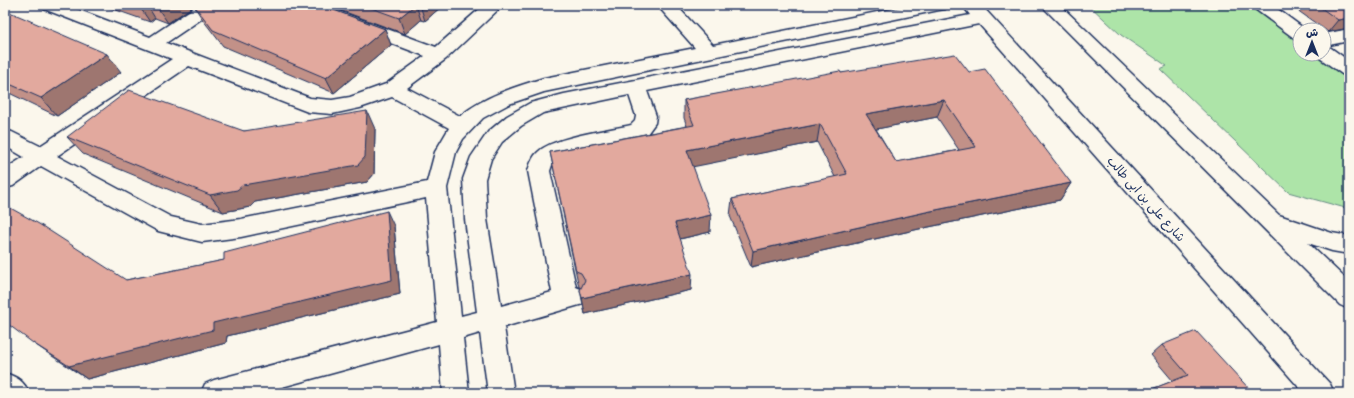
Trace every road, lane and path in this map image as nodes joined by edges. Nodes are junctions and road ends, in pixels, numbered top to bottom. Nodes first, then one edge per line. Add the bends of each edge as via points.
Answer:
1 (50, 5) edge
2 (210, 5) edge
3 (306, 5) edge
4 (494, 5) edge
5 (666, 5) edge
6 (939, 5) edge
7 (1050, 5) edge
8 (1262, 5) edge
9 (976, 11) edge
10 (1292, 28) edge
11 (1349, 34) edge
12 (1332, 38) edge
13 (152, 44) junction
14 (709, 52) junction
15 (439, 54) junction
16 (187, 58) junction
17 (1332, 58) edge
18 (1349, 70) edge
19 (636, 86) junction
20 (393, 90) junction
21 (463, 126) junction
22 (5, 137) edge
23 (40, 156) junction
24 (5, 180) edge
25 (436, 188) junction
26 (1272, 222) junction
27 (1349, 245) edge
28 (1344, 287) edge
29 (490, 319) junction
30 (450, 330) junction
31 (214, 393) edge
32 (456, 393) edge
33 (501, 393) edge
34 (1321, 393) edge

1 - 13 street
2 - 13 street
3 - 15 street
4 - 15 street
5 - 14 street
6 - 14 street
7 - 26 street
8 - 10 street
9 - 19 street
9 - 34 street, شارع على بن ابى طالب
11 - 12 street
13 - 16 street
14 - 21 street via 521,91 480,111
15 - 20 street
16 - 20 street via 308,105 332,107
16 - 23 street
17 - 18 street
19 - 29 street via 537,108 514,121 495,137 481,157 474,179 476,219
19 - 29 street via 646,116 641,128 559,150 547,156 540,164 539,171 570,298
20 - 21 street
21 - 25 street via 449,145 440,166
22 - 23 street
23 - 24 street
23 - 25 street via 166,225 202,233 241,228
25 - 30 street
26 - 27 street
26 - 28 street
29 - 30 street
29 - 33 street
30 - 31 street
30 - 32 street

